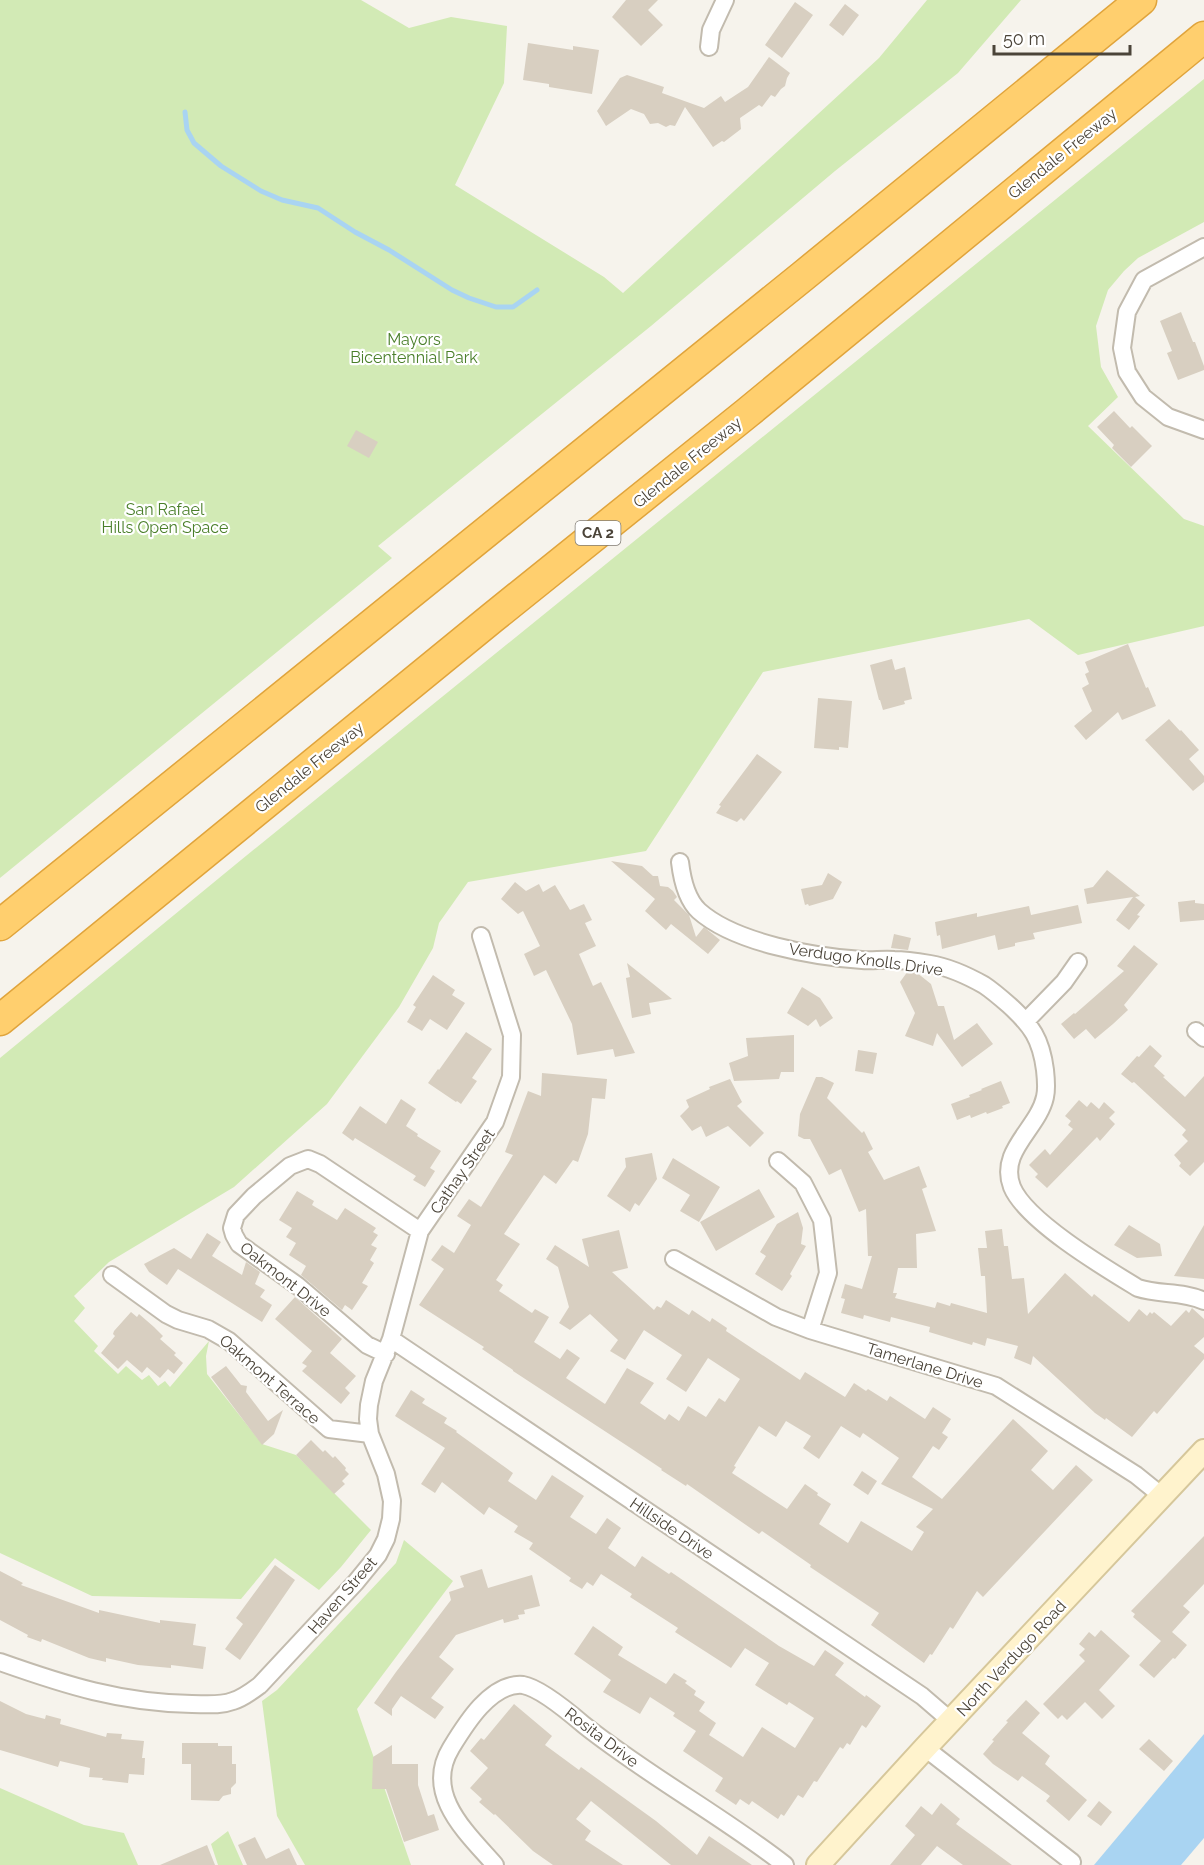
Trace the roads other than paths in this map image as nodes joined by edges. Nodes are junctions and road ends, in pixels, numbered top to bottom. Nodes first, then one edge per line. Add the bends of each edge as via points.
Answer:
1 (725, 0) edge
2 (1141, 0) edge
3 (1199, 41) edge
4 (709, 47) dead end
5 (1204, 247) edge
6 (1204, 430) edge
7 (680, 862) dead end
8 (0, 925) edge
9 (481, 936) dead end
10 (1078, 962) dead end
11 (0, 1020) edge
12 (1026, 1021) junction
13 (778, 1161) dead end
14 (420, 1231) junction
15 (674, 1259) dead end
16 (112, 1275) dead end
17 (1204, 1301) edge
18 (810, 1330) junction
19 (388, 1347) junction
20 (370, 1434) junction
21 (1204, 1451) edge
22 (1162, 1496) junction
23 (0, 1662) edge
24 (951, 1721) junction
25 (925, 1748) junction
26 (1072, 1862) dead end
27 (823, 1863) edge
28 (495, 1865) edge
29 (785, 1865) edge

1 - 4 street via 711,30
2 - 8 highway
3 - 11 highway, Glendale Freeway / CA 2
5 - 6 street via 1144,280 1127,312 1122,348 1127,372 1143,397 1168,417
7 - 12 street, Verdugo Knolls Drive via 683,884 698,910 726,930 819,955 932,964 971,977
9 - 14 street, Cathay Street via 512,1035 511,1077 495,1122
10 - 12 street
12 - 17 street, Verdugo Knolls Drive via 1043,1054 1046,1080 1045,1098 1010,1158 1008,1171 1022,1204 1059,1237 1137,1288
13 - 18 street via 803,1183 822,1221 828,1274
14 - 19 street, Haven Street
14 - 19 street, Oakmont Drive via 308,1159 290,1166 254,1196 236,1215 232,1228 239,1244 298,1286 367,1346
15 - 18 street, Tamerlane Drive via 776,1317
16 - 20 street, Oakmont Terrace via 166,1314 229,1341 329,1429
18 - 22 street, Tamerlane Drive via 996,1386 1136,1475
19 - 20 street, Haven Street via 369,1405
19 - 24 street, Hillside Drive via 922,1696
20 - 23 street, Haven Street via 392,1501 386,1539 356,1582 249,1694 217,1704 172,1704 109,1696
21 - 22 main road, North Verdugo Road
22 - 24 main road, North Verdugo Road
24 - 25 main road, North Verdugo Road
25 - 26 street
25 - 27 main road, North Verdugo Road
28 - 29 street, Rosita Drive via 459,1824 446,1802 442,1774 448,1752 486,1700 503,1689 523,1685 556,1703 630,1760

